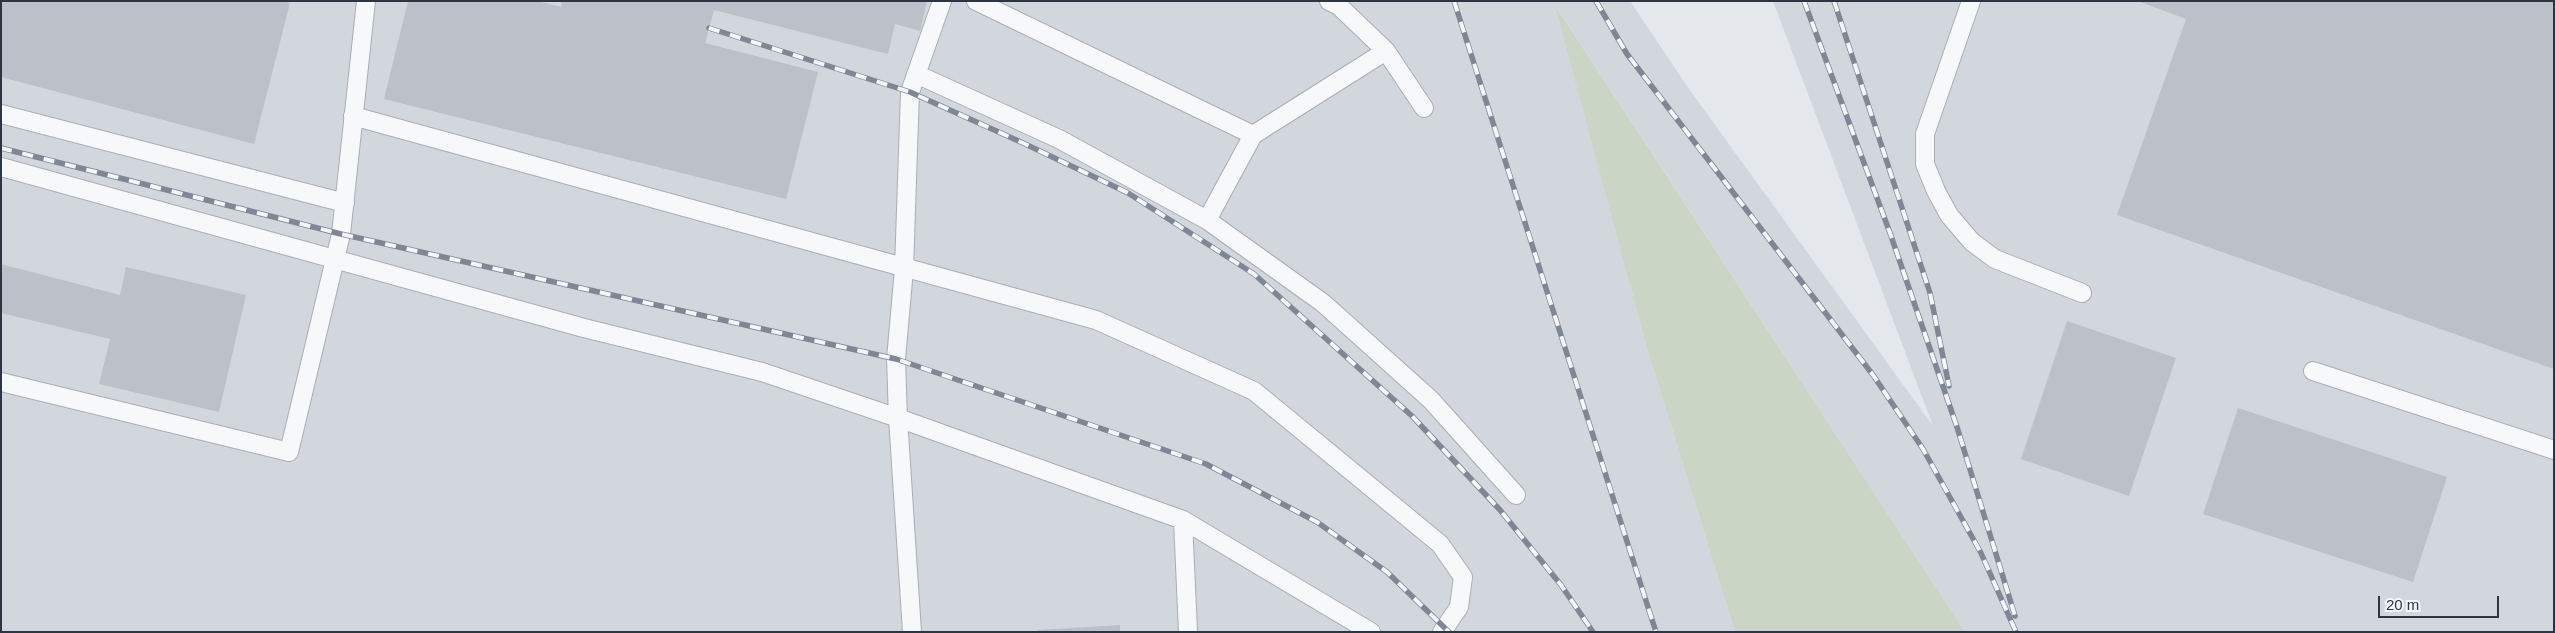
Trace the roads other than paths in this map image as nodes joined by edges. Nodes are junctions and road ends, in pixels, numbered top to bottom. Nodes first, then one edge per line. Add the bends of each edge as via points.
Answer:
1 (366, 1) edge
2 (942, 1) edge
3 (976, 1) edge
4 (1329, 1) edge
5 (1971, 1) edge
6 (1386, 51) junction
7 (916, 74) junction
8 (1424, 108) dead end
9 (1, 114) edge
10 (354, 116) junction
11 (1253, 136) junction
12 (1, 168) edge
13 (345, 203) junction
14 (1208, 220) junction
15 (336, 259) junction
16 (904, 269) junction
17 (2082, 292) dead end
18 (2313, 371) dead end
19 (1, 382) edge
20 (898, 418) junction
21 (2554, 450) edge
22 (1516, 495) dead end
23 (1184, 520) junction
24 (912, 632) edge
25 (1188, 632) edge
26 (1371, 632) edge
27 (1442, 632) edge

1 - 10 lane
2 - 7 lane
3 - 11 lane
4 - 6 lane via 1339,6
5 - 17 lane via 1925,134 1925,164 1949,215 1972,242 1995,259
6 - 8 lane
6 - 11 lane
7 - 14 lane via 1059,139
7 - 16 lane via 910,92
9 - 13 lane
10 - 13 lane
10 - 16 lane
11 - 14 lane
12 - 15 lane
13 - 15 lane
14 - 22 lane via 1331,310 1431,400
15 - 19 lane via 289,452
15 - 20 lane via 584,328 762,372
16 - 20 lane via 896,359
16 - 27 lane via 1096,320 1254,390 1440,544 1463,577 1459,607
18 - 21 lane
20 - 23 lane
20 - 24 lane
23 - 25 lane
23 - 26 lane

